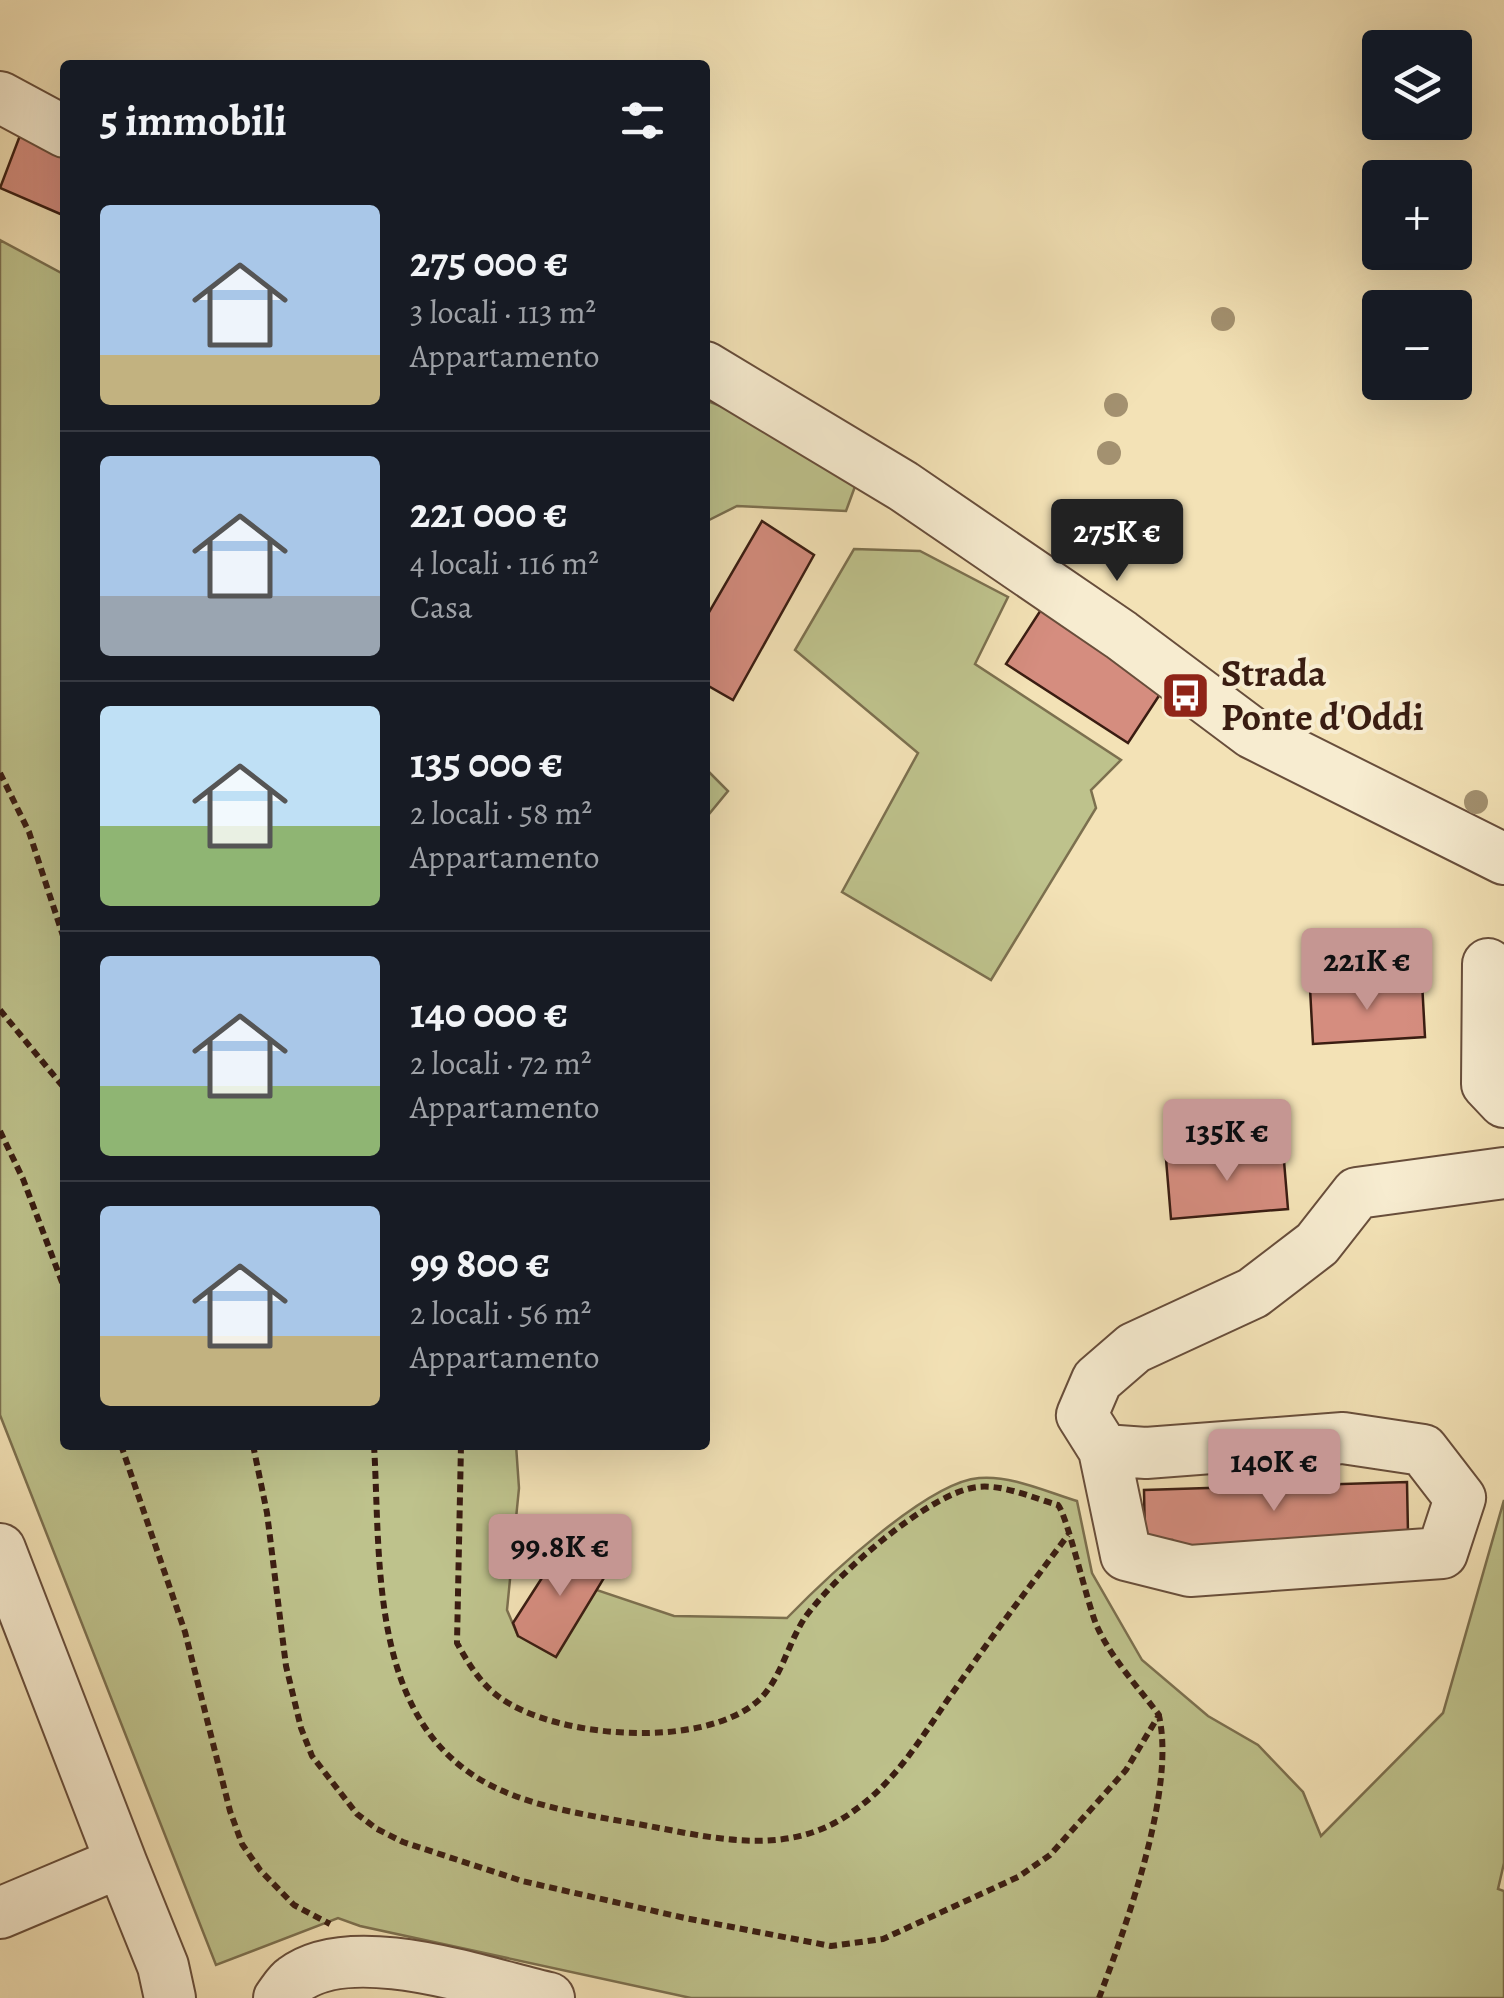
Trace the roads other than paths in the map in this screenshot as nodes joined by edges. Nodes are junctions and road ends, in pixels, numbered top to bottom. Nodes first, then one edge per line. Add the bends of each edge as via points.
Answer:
1 (0, 97) edge
2 (60, 129) edge
3 (710, 369) edge
4 (1504, 859) edge
5 (1488, 964) dead end
6 (1504, 1102) edge
7 (1504, 1173) edge
8 (1104, 1450) junction
9 (0, 1548) edge
10 (121, 1862) junction
11 (0, 1913) edge
12 (486, 1989) edge
13 (170, 1998) edge
14 (279, 1998) edge
15 (549, 1998) edge

1 - 2 street
3 - 4 street via 903,486 1252,733
5 - 6 street via 1487,1084
7 - 8 street via 1356,1193 1317,1244 1253,1293 1134,1348 1097,1380 1082,1415
8 - 8 street via 1146,1453 1343,1438 1423,1450 1460,1498 1442,1553 1190,1570 1126,1554
9 - 10 street
10 - 11 street
10 - 13 street
12 - 14 street via 396,1962 340,1961 294,1980
12 - 15 street

